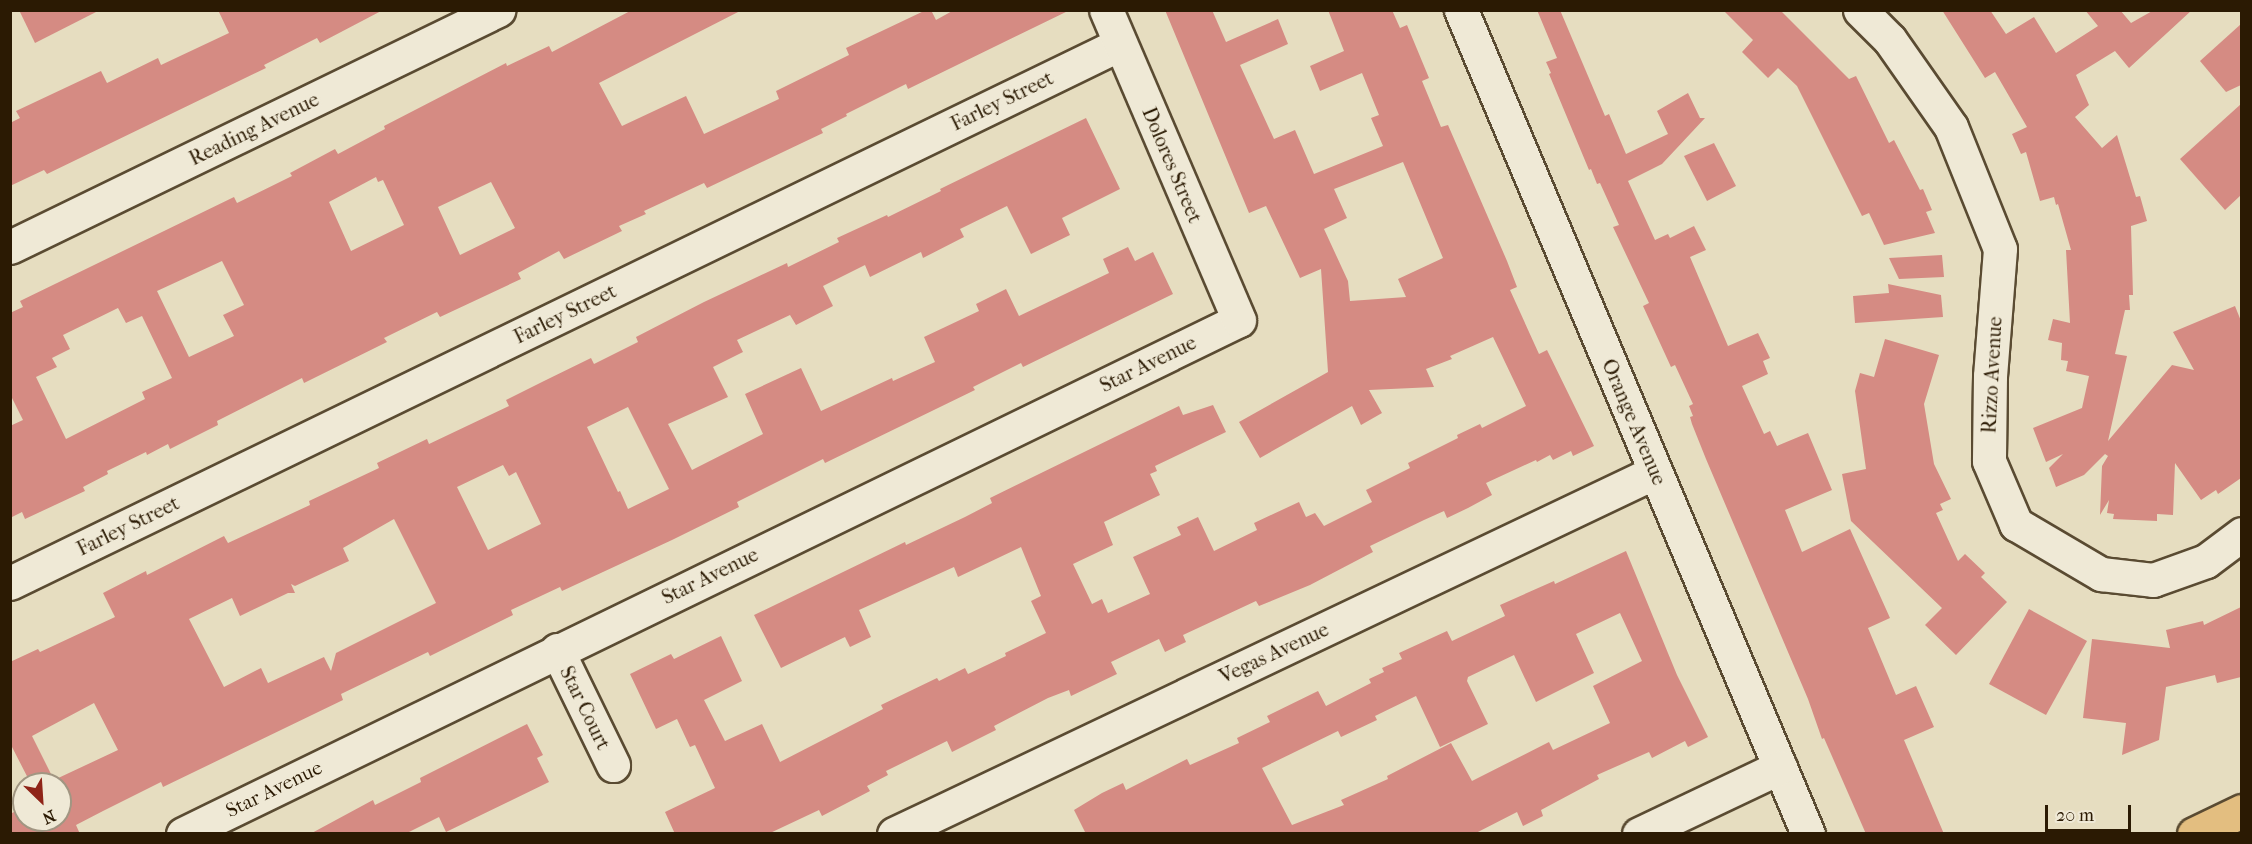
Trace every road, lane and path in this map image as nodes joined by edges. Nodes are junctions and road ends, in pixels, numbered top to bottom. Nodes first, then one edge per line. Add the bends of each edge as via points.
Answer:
1 (498, 10) edge
2 (1106, 10) edge
3 (1461, 10) edge
4 (1860, 10) edge
5 (1120, 44) junction
6 (10, 247) edge
7 (1239, 320) joint
8 (1656, 472) junction
9 (2241, 534) edge
10 (10, 583) edge
11 (557, 650) junction
12 (613, 765) dead end
13 (1780, 767) junction
14 (2241, 811) edge
15 (183, 834) edge
16 (894, 834) edge
17 (1639, 834) edge
18 (1808, 834) edge
19 (2194, 834) edge

1 - 6 street, Reading Avenue
2 - 5 street, Dolores Street
3 - 8 street, Orange Avenue
4 - 9 street, Rizzo Avenue via 1890,40 1951,128 2000,249 1990,376 1989,461 2016,525 2101,574 2153,580 2206,561
5 - 7 street, Dolores Street
5 - 10 street, Farley Street
7 - 11 street, Star Avenue
8 - 13 street, Orange Avenue
8 - 16 street, Vegas Avenue
11 - 12 street, Star Court
11 - 15 street, Star Avenue
13 - 17 street
13 - 18 street, Orange Avenue
14 - 19 highway

